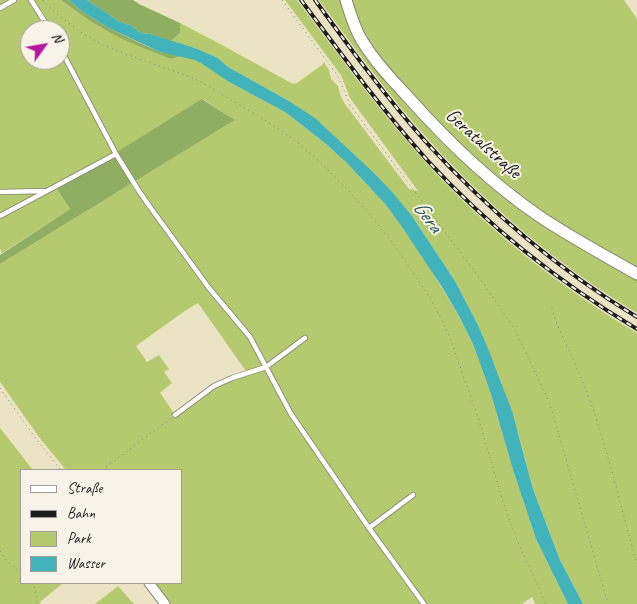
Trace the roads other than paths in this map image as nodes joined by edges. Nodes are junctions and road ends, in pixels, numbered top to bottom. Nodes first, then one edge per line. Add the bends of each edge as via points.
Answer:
1 (14, 0) edge
2 (31, 0) edge
3 (346, 0) edge
4 (0, 8) edge
5 (44, 20) edge
6 (70, 67) edge
7 (116, 154) junction
8 (46, 191) junction
9 (0, 192) edge
10 (0, 216) edge
11 (637, 274) edge
12 (305, 338) dead end
13 (266, 367) junction
14 (175, 415) road end
15 (413, 495) dead end
16 (369, 528) junction
17 (150, 584) edge
18 (165, 604) edge
19 (424, 604) edge

1 - 4 lane
2 - 5 lane
3 - 11 street, Geratalstraße via 361,38 375,58 429,121 462,153 538,215
6 - 7 lane
7 - 8 lane
7 - 13 lane via 150,208 250,337
8 - 9 lane
8 - 10 lane
12 - 13 lane
13 - 14 lane via 214,386
13 - 16 lane via 291,414
15 - 16 lane
16 - 19 lane
17 - 18 street

